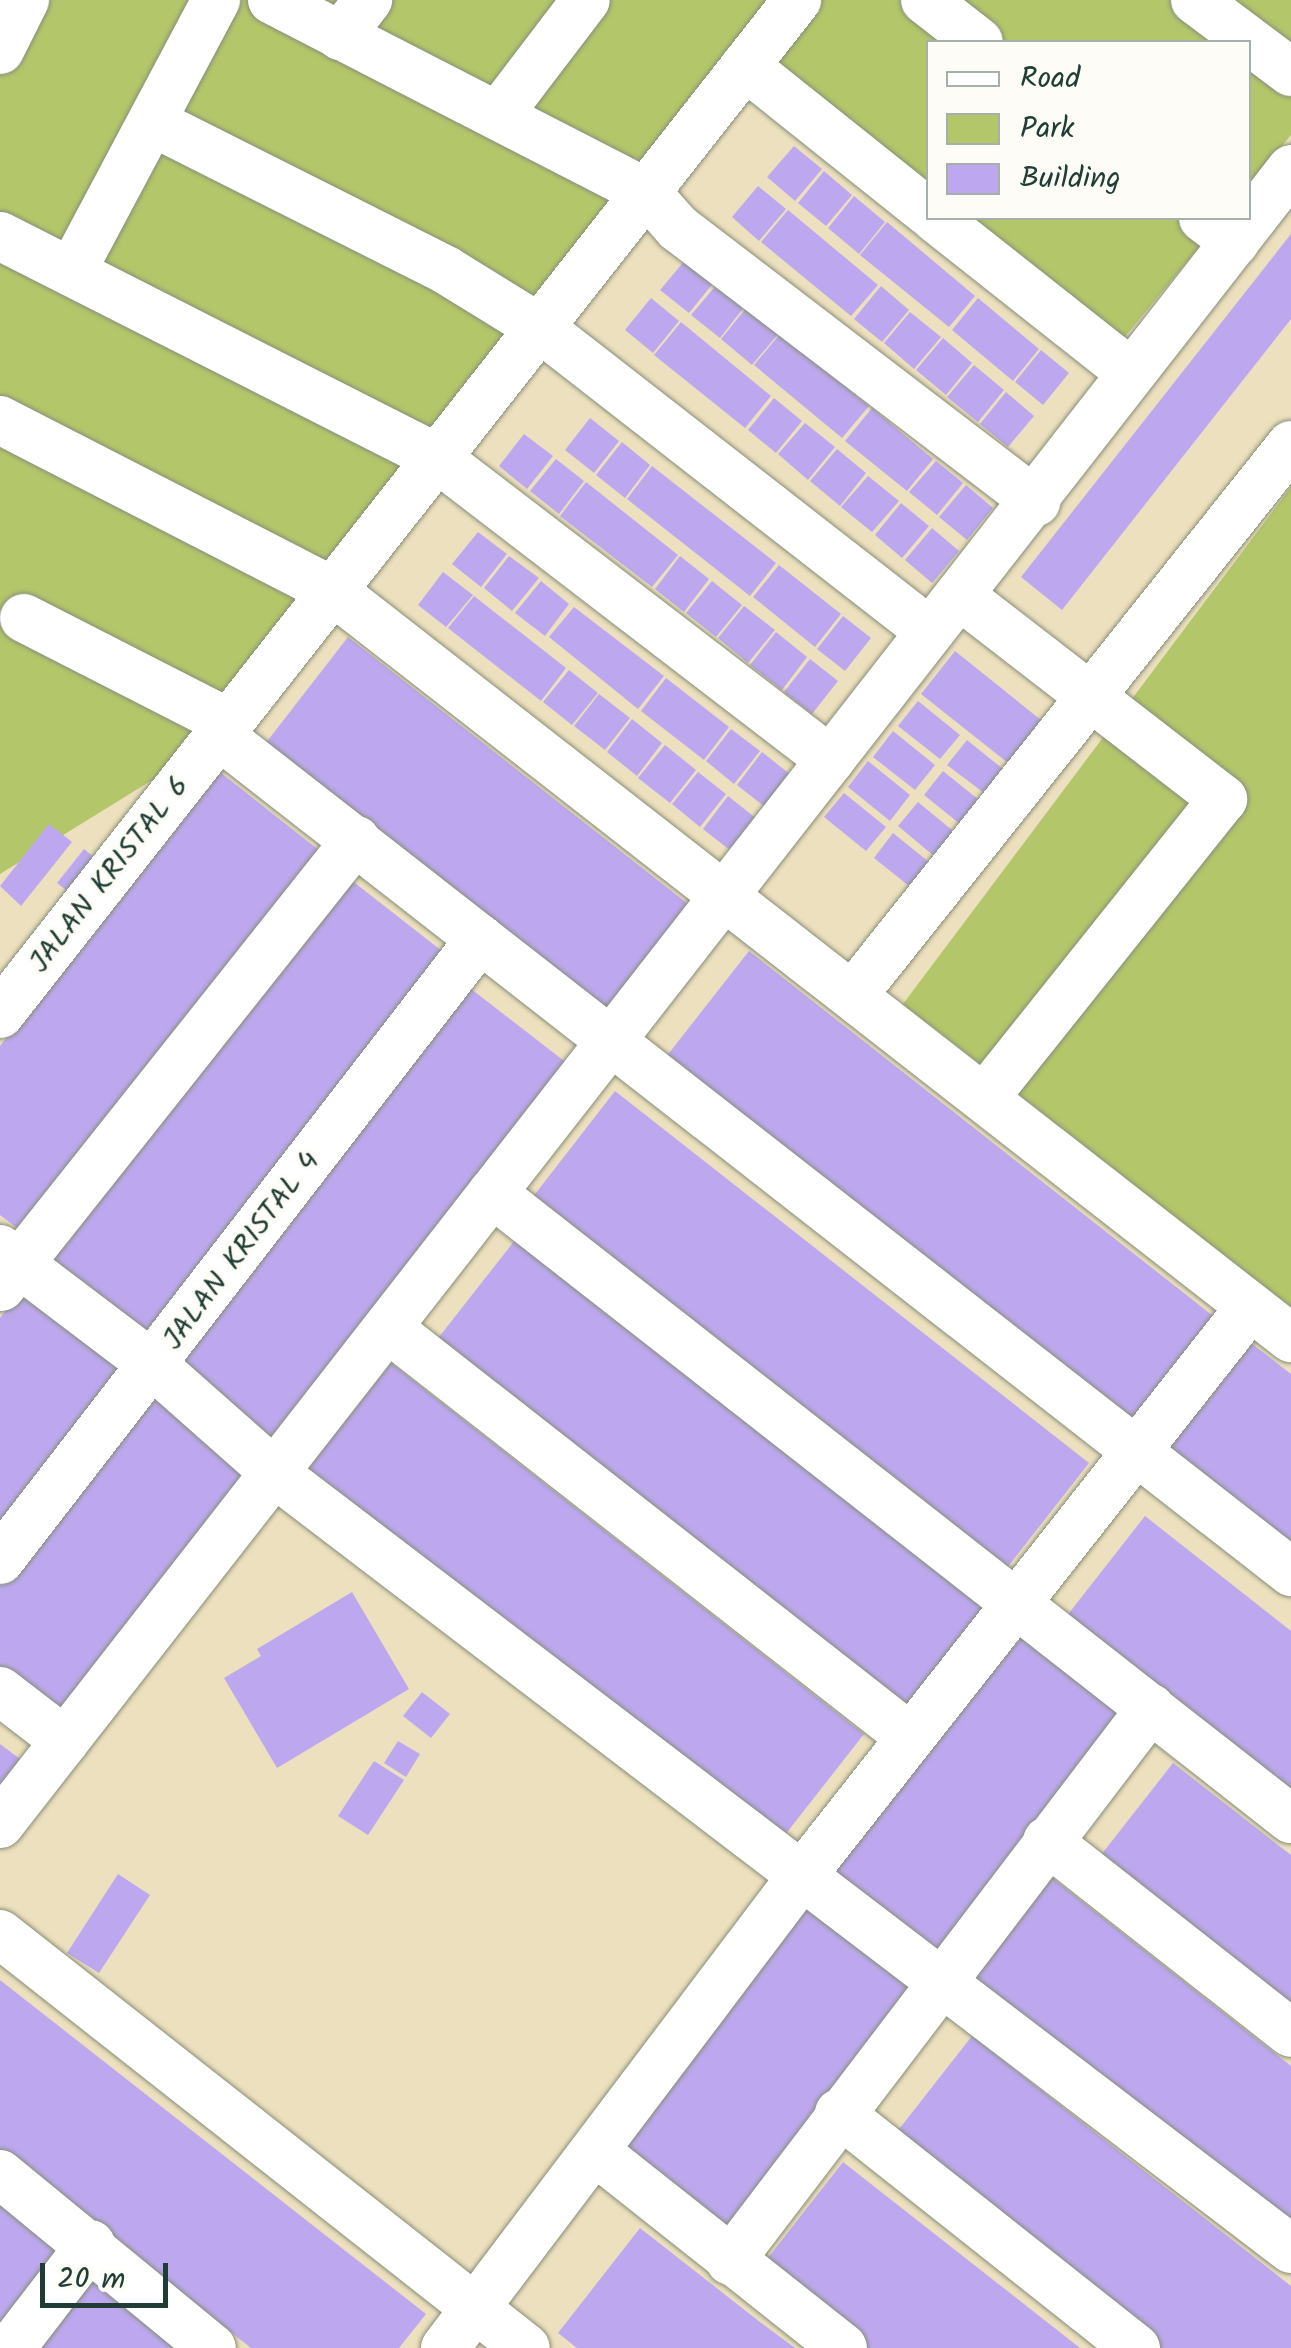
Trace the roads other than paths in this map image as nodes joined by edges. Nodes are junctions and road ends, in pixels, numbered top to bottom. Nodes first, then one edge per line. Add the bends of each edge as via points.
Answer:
1 (26, 0) edge
2 (216, 0) edge
3 (272, 0) edge
4 (586, 0) edge
5 (797, 0) edge
6 (925, 0) edge
7 (1195, 0) edge
8 (354, 18) edge
9 (977, 40) edge
10 (1248, 40) edge
11 (1251, 42) edge
12 (0, 50) edge
13 (745, 66) junction
14 (1291, 72) edge
15 (498, 114) junction
16 (152, 122) junction
17 (1291, 169) edge
18 (646, 192) junction
19 (1251, 203) edge
20 (926, 210) edge
21 (939, 220) edge
22 (1219, 230) edge
23 (0, 234) edge
24 (72, 271) junction
25 (540, 328) junction
26 (1132, 373) junction
27 (0, 420) edge
28 (1291, 445) edge
29 (436, 458) junction
30 (1036, 502) junction
31 (333, 590) junction
32 (959, 595) junction
33 (24, 618) dead end
34 (929, 631) junction
35 (1089, 698) junction
36 (224, 729) junction
37 (830, 760) junction
38 (356, 840) junction
39 (726, 893) junction
40 (480, 939) junction
41 (853, 996) junction
42 (0, 1014) edge
43 (611, 1044) junction
44 (985, 1097) junction
45 (492, 1192) junction
46 (6, 1267) edge
47 (1250, 1306) junction
48 (389, 1328) junction
49 (1291, 1338) edge
50 (154, 1366) junction
51 (1137, 1453) junction
52 (276, 1475) junction
53 (0, 1560) edge
54 (1291, 1572) edge
55 (1016, 1603) junction
56 (0, 1692) edge
57 (1151, 1708) junction
58 (910, 1737) junction
59 (64, 1741) junction
60 (1291, 1819) edge
61 (0, 1824) edge
62 (1047, 1841) junction
63 (804, 1873) junction
64 (0, 1934) edge
65 (941, 1979) junction
66 (1291, 2033) edge
67 (838, 2112) junction
68 (596, 2152) junction
69 (0, 2174) edge
70 (91, 2244) junction
71 (1291, 2249) edge
72 (730, 2261) junction
73 (475, 2310) junction
74 (11, 2348) edge
75 (212, 2348) edge
76 (445, 2348) edge
77 (526, 2348) edge
78 (843, 2348) edge
79 (1136, 2348) edge

1 - 12 street
2 - 16 street
3 - 8 street
4 - 15 street
5 - 13 street, JALAN KRISTAL 6
6 - 9 street
7 - 10 street
8 - 15 street
11 - 14 street
13 - 18 street, JALAN KRISTAL 6
13 - 20 street
15 - 18 street
16 - 24 street
16 - 25 street via 446,270
17 - 19 street
18 - 25 street, JALAN KRISTAL 6
18 - 30 street via 678,228
21 - 26 street
22 - 26 street
23 - 24 street
24 - 29 street
25 - 29 street, JALAN KRISTAL 6
25 - 34 street
26 - 30 street
27 - 31 street
28 - 35 street
29 - 31 street, JALAN KRISTAL 6
29 - 37 street
30 - 32 street
31 - 36 street, JALAN KRISTAL 6
31 - 39 street
32 - 34 street
32 - 35 street
33 - 36 street
34 - 37 street
35 - 41 street
35 - 44 street via 1223,799
36 - 38 street
36 - 42 street, JALAN KRISTAL 6
37 - 39 street
38 - 40 street
38 - 46 street
39 - 41 street
39 - 43 street
40 - 43 street
40 - 50 street, JALAN KRISTAL 4
41 - 44 street
43 - 45 street
43 - 51 street
44 - 47 street
45 - 48 street
45 - 55 street
46 - 50 street
47 - 49 street
47 - 51 street
48 - 52 street
48 - 58 street
50 - 52 street
50 - 53 street, JALAN KRISTAL 4
51 - 54 street
51 - 55 street
52 - 59 street
52 - 63 street
55 - 57 street
55 - 58 street
56 - 59 street
57 - 60 street
57 - 62 street
58 - 63 street
59 - 61 street
62 - 65 street
62 - 66 street
63 - 65 street
63 - 68 street
64 - 73 street
65 - 67 street
65 - 71 street
67 - 72 street
67 - 79 street
68 - 72 street
68 - 73 street
69 - 70 street
70 - 74 street
70 - 75 street
72 - 78 street
73 - 76 street
73 - 77 street

